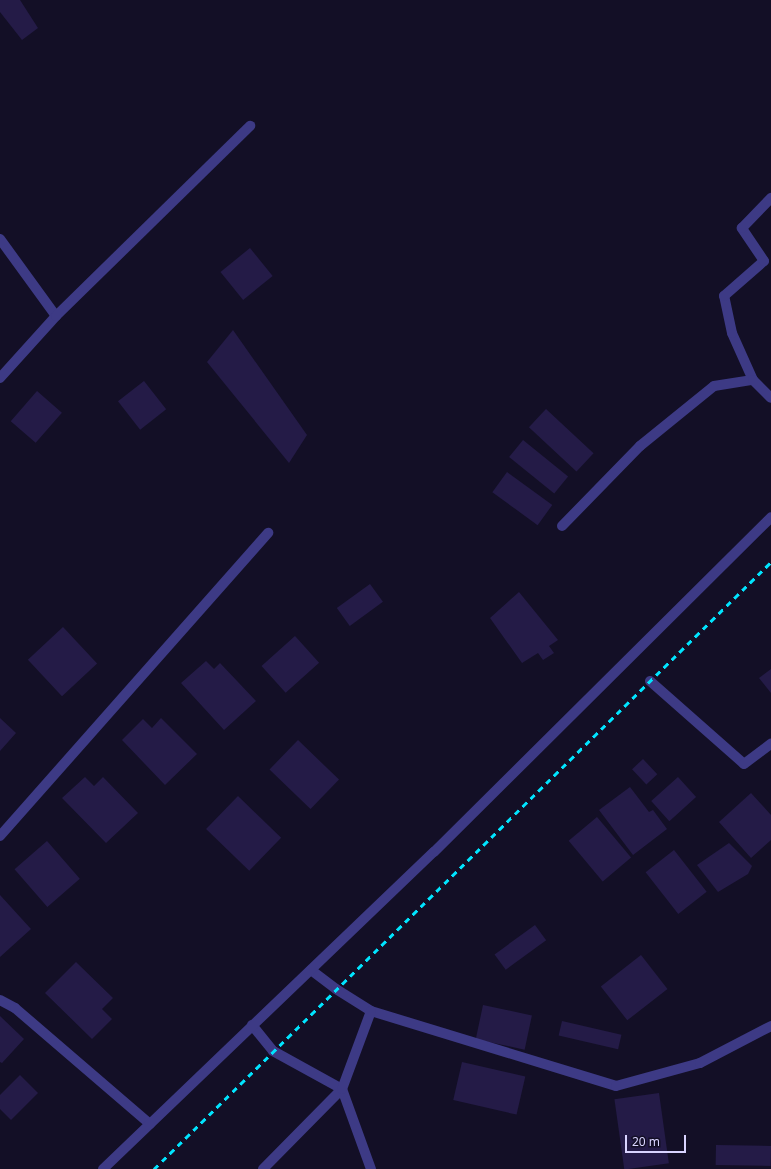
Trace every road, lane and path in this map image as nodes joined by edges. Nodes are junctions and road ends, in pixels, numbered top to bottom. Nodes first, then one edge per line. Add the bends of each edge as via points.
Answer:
1 (250, 126) dead end
2 (771, 198) edge
3 (0, 239) edge
4 (56, 316) junction
5 (0, 378) edge
6 (753, 380) junction
7 (771, 398) edge
8 (771, 517) edge
9 (562, 526) dead end
10 (268, 533) dead end
11 (650, 681) dead end
12 (771, 744) edge
13 (0, 836) edge
14 (311, 970) junction
15 (0, 1000) edge
16 (371, 1011) junction
17 (252, 1025) junction
18 (771, 1026) edge
19 (342, 1089) junction
20 (150, 1124) junction
21 (103, 1169) edge
22 (263, 1169) edge
23 (371, 1169) edge

1 - 4 street
2 - 6 street via 742,228 764,261 724,296 732,333
3 - 4 street
4 - 5 street
6 - 7 street
6 - 9 street via 714,386 640,446
8 - 14 street
10 - 13 street
11 - 12 street via 744,764
14 - 16 street
14 - 17 street
15 - 20 street via 15,1008
16 - 18 street via 616,1086 700,1063
16 - 19 street
17 - 19 street via 273,1051
17 - 20 street
19 - 22 street
19 - 23 street
20 - 21 street

